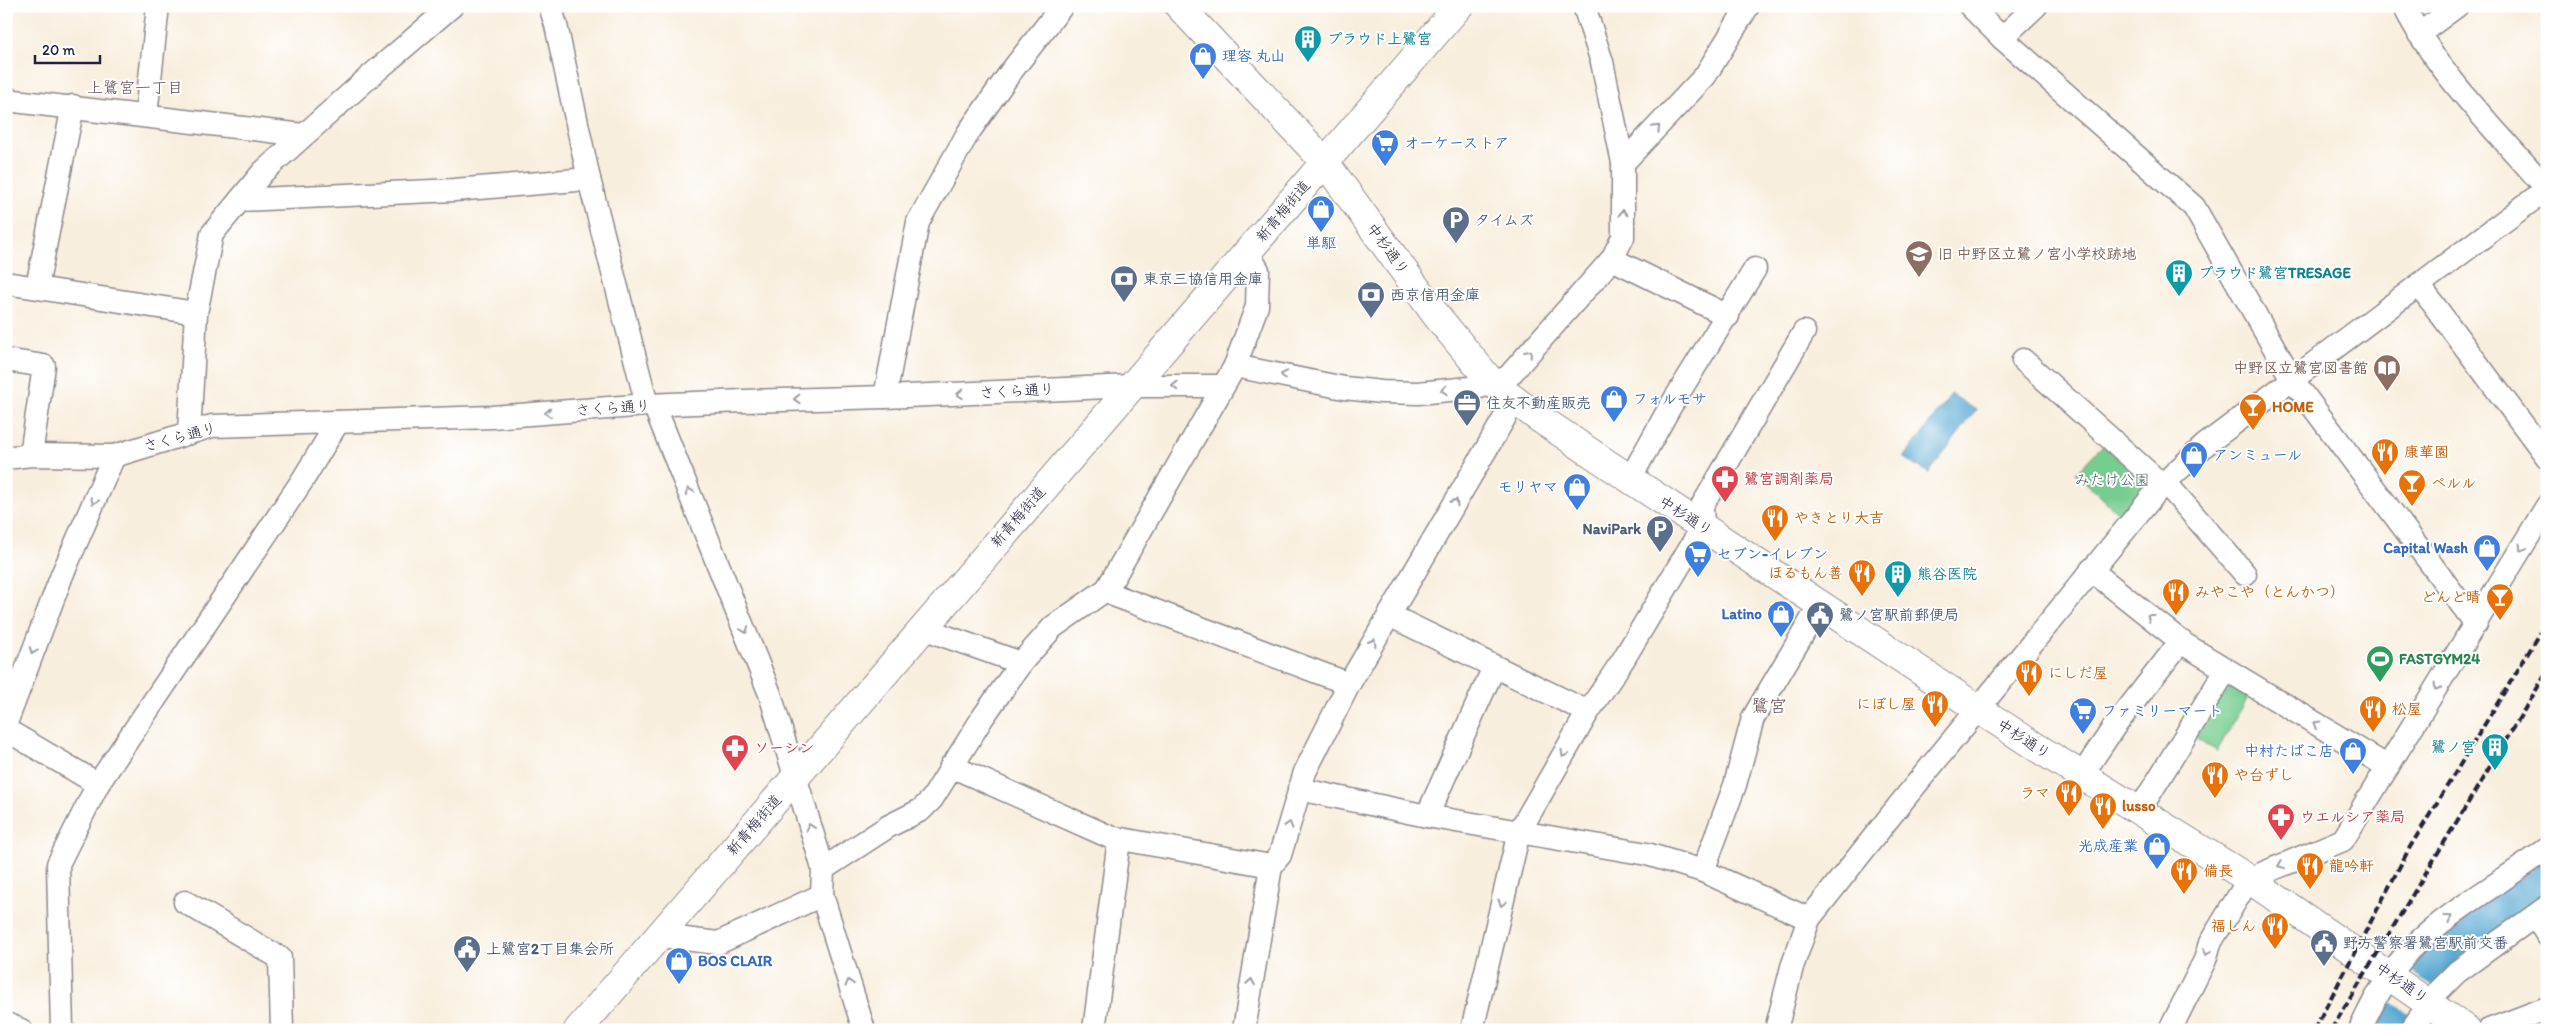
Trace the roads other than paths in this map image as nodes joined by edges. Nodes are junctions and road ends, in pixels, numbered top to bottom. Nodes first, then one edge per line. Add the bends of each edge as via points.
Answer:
1 (158, 6) edge
2 (452, 6) edge
3 (550, 6) edge
4 (1062, 6) edge
5 (1180, 6) edge
6 (1459, 6) edge
7 (1584, 6) edge
8 (1748, 6) edge
9 (1970, 6) edge
10 (2036, 6) edge
11 (2404, 6) edge
12 (2457, 6) edge
13 (2420, 34) junction
14 (2002, 38) junction
15 (6, 100) edge
16 (73, 106) junction
17 (146, 115) junction
18 (303, 134) junction
19 (1324, 161) junction
20 (1622, 163) junction
21 (589, 179) junction
22 (2547, 189) edge
23 (240, 200) junction
24 (1248, 253) junction
25 (1612, 259) junction
26 (1755, 269) dead end
27 (6, 283) edge
28 (2419, 285) junction
29 (37, 287) junction
30 (196, 314) junction
31 (1728, 316) junction
32 (1804, 332) dead end
33 (6, 360) edge
34 (2023, 360) dead end
35 (1235, 366) junction
36 (2292, 379) junction
37 (1492, 383) junction
38 (1130, 386) junction
39 (1223, 386) junction
40 (885, 397) junction
41 (1515, 400) junction
42 (651, 405) junction
43 (338, 422) junction
44 (189, 433) junction
45 (31, 455) junction
46 (114, 456) junction
47 (2547, 457) edge
48 (6, 458) edge
49 (1630, 479) junction
50 (2162, 485) junction
51 (2547, 506) edge
52 (1703, 526) junction
53 (2091, 570) junction
54 (2245, 574) dead end
55 (1107, 589) junction
56 (1820, 605) junction
57 (1389, 615) junction
58 (2476, 624) junction
59 (922, 628) junction
60 (2181, 641) junction
61 (1021, 663) junction
62 (1494, 667) junction
63 (2226, 670) junction
64 (1349, 684) junction
65 (1978, 709) junction
66 (1588, 712) junction
67 (6, 723) edge
68 (6, 732) edge
69 (951, 766) junction
70 (2388, 767) junction
71 (2082, 775) junction
72 (794, 778) junction
73 (98, 784) junction
74 (1299, 789) junction
75 (2140, 811) junction
76 (1427, 816) junction
77 (1519, 832) junction
78 (1120, 840) junction
79 (2542, 853) edge
80 (1271, 866) junction
81 (823, 869) junction
82 (1703, 871) junction
83 (2249, 879) junction
84 (822, 894) junction
85 (185, 902) dead end
86 (2541, 911) edge
87 (1809, 919) junction
88 (2547, 935) edge
89 (660, 936) junction
90 (2396, 972) junction
91 (2431, 998) junction
92 (2547, 1008) edge
93 (6, 1024) edge
94 (21, 1030) edge
95 (62, 1030) edge
96 (282, 1030) edge
97 (578, 1030) edge
98 (864, 1030) edge
99 (1094, 1030) edge
100 (1244, 1030) edge
101 (1472, 1030) edge
102 (1776, 1030) edge
103 (2170, 1030) edge
104 (2360, 1030) edge
105 (2411, 1030) edge
106 (2467, 1030) edge
107 (2489, 1030) edge

1 - 17 street
2 - 18 street
3 - 21 street
4 - 40 street via 968,133 918,222
5 - 19 main road, 中杉通り
6 - 19 main road, 新青梅街道
7 - 20 street via 1602,62
20 -> 8 street via 1705,76
9 - 14 street
10 - 14 street
11 - 13 street
12 - 13 street
13 - 22 street via 2457,87
14 - 36 street via 2194,207
15 - 16 street
16 - 17 street
16 - 29 street
17 - 18 street
18 - 23 street via 263,172
19 - 24 main road, 新青梅街道
19 - 37 main road, 中杉通り via 1436,315
25 -> 20 street via 1624,237
21 - 23 street via 454,190
21 - 42 street
22 - 28 street
23 - 30 street via 212,234
24 - 35 street via 1258,270 1257,306
24 - 38 main road, 新青梅街道
25 - 31 street
37 -> 25 street via 1508,377
26 - 31 street
27 - 29 street
28 - 36 street
28 - 47 street
29 - 30 street
30 - 44 street
31 - 49 street via 1670,407
32 - 52 street via 1702,506
33 - 45 street via 44,366
34 - 50 street
37 -> 35 street via 1418,393 1382,392 1344,388
35 - 39 street
36 - 50 street via 2205,445
36 - 58 street
37 - 41 main road, 中杉通り
39 -> 38 street, さくら通り
38 -> 40 street, さくら通り
38 - 59 main road, 新青梅街道
39 - 55 street
40 -> 42 street, さくら通り
41 - 49 main road, 中杉通り
57 -> 41 street
42 -> 43 street, さくら通り via 492,417
42 - 72 street via 770,694
43 - 44 street, さくら通り via 212,426
43 - 73 street via 302,482
44 - 46 street, さくら通り
45 - 46 street, さくら通り
45 - 48 street, さくら通り
46 -> 67 street via 62,575
49 - 52 main road, 中杉通り
50 - 53 street
50 - 54 street via 2171,489
51 -> 58 street
52 - 56 main road, 中杉通り
52 - 66 street
60 -> 53 street
53 - 65 street
55 - 61 street via 1053,627
55 - 64 street via 1116,596
56 - 65 main road, 中杉通り
56 - 82 street via 1753,718 1735,785
57 - 62 street
64 -> 57 street
58 -> 70 street
59 - 61 street
59 - 72 main road, 新青梅街道
60 - 63 street
60 - 71 street via 2114,727
61 - 69 street
62 - 66 street
62 - 76 street
70 -> 63 street
63 - 75 street
64 - 74 street
65 - 71 main road, 中杉通り
65 - 87 street
66 -> 77 street
68 - 73 street
69 - 78 street
69 - 81 street via 932,799 921,810 889,826
70 -> 83 street via 2342,840
71 - 75 main road, 中杉通り
81 -> 72 street
72 - 89 main road, 新青梅街道
73 - 95 street via 58,864
74 - 76 street
80 -> 74 street via 1280,855
75 - 83 main road, 中杉通り
76 - 77 street
77 - 82 street via 1647,854
77 -> 101 street
78 - 80 street
78 - 99 street
90 -> 79 street via 2410,950 2436,928
100 -> 80 street
81 - 84 street
82 - 87 street
83 - 90 main road, 中杉通り
83 -> 103 street via 2210,943 2205,960
84 - 89 street via 718,942
98 -> 84 street
85 - 96 street via 280,958
86 - 88 street
86 - 91 street via 2457,972
87 - 102 street via 1792,967
89 - 97 main road, 新青梅街道
90 - 91 main road, 中杉通り
90 - 104 street via 2372,1004
91 - 105 street
91 - 106 main road, 中杉通り
92 - 107 street
93 - 94 street

